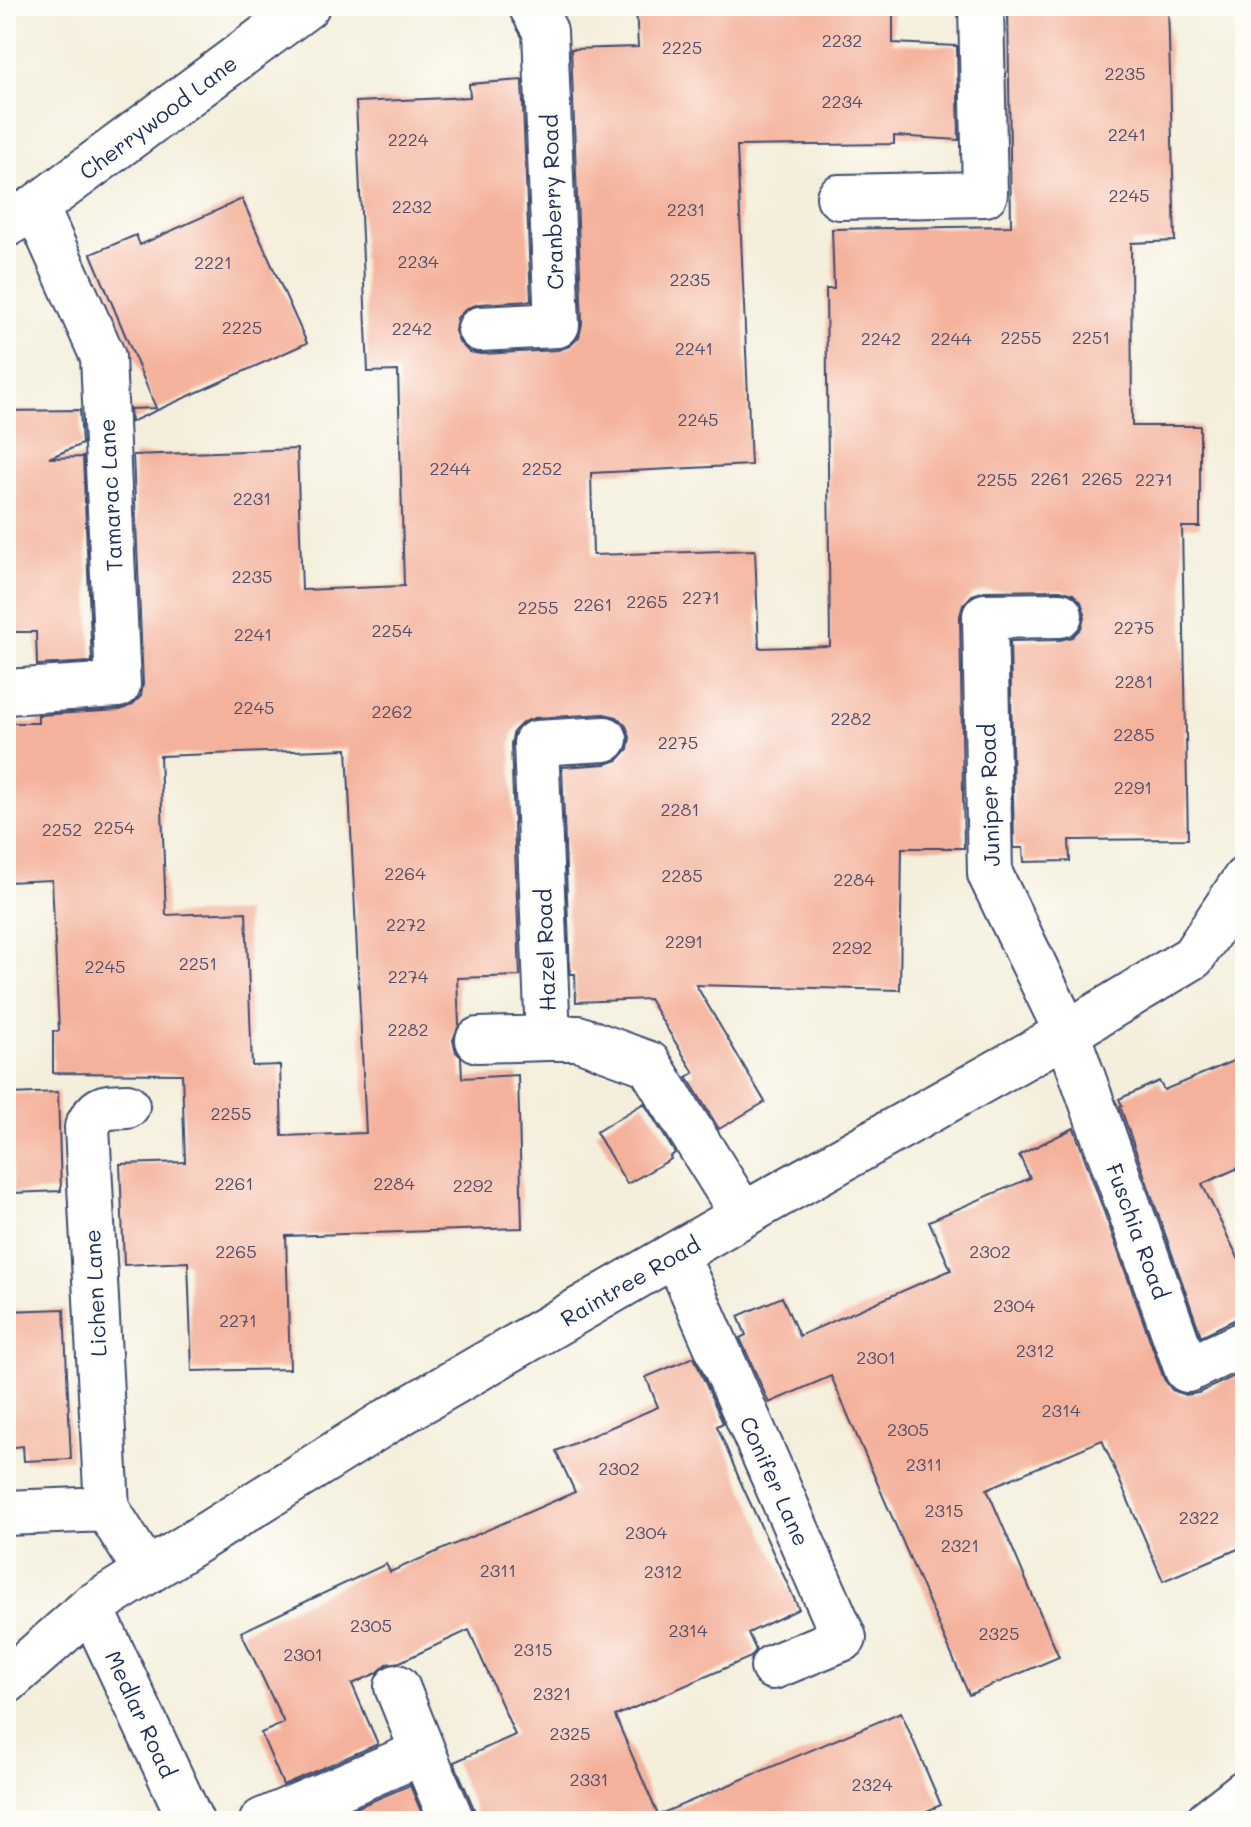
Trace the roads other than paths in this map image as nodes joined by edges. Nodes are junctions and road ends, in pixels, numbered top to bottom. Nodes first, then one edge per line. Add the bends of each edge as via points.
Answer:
1 (307, 6) edge
2 (531, 6) edge
3 (981, 6) edge
4 (839, 197) dead end
5 (21, 216) edge
6 (480, 329) dead end
7 (1060, 615) dead end
8 (6, 692) edge
9 (605, 739) dead end
10 (1245, 879) edge
11 (1067, 1033) junction
12 (548, 1038) junction
13 (478, 1040) dead end
14 (127, 1106) dead end
15 (743, 1215) junction
16 (676, 1254) junction
17 (1245, 1343) edge
18 (107, 1509) junction
19 (6, 1513) edge
20 (146, 1571) junction
21 (91, 1607) junction
22 (773, 1667) dead end
23 (6, 1682) edge
24 (397, 1687) dead end
25 (423, 1752) junction
26 (1245, 1792) edge
27 (191, 1821) edge
28 (262, 1821) edge
29 (452, 1821) edge
30 (1208, 1821) edge

1 - 5 street, Cherrywood Lane
2 - 6 street, Cranberry Road via 545,31 557,325
3 - 4 street via 985,194
5 - 8 street, Tamarac Lane via 103,357 118,685
7 - 11 street, Juniper Road via 985,616 990,874
9 - 12 street, Hazel Road via 536,743
10 - 11 street, Raintree Road via 1193,957
11 - 15 street, Raintree Road
11 - 17 street, Fuschia Road via 1187,1370
12 - 13 street
12 - 15 street, Hazel Road via 578,1038 649,1064
14 - 18 street, Lichen Lane via 103,1107 87,1127
15 - 16 street, Raintree Road
16 - 20 street, Raintree Road via 389,1420
16 - 22 street, Conifer Lane via 844,1638
18 - 19 street
18 - 20 street
20 - 21 street, Raintree Road
21 - 23 street, Raintree Road
21 - 27 street, Medlar Road
24 - 25 street
25 - 28 street
25 - 29 street
26 - 30 street

